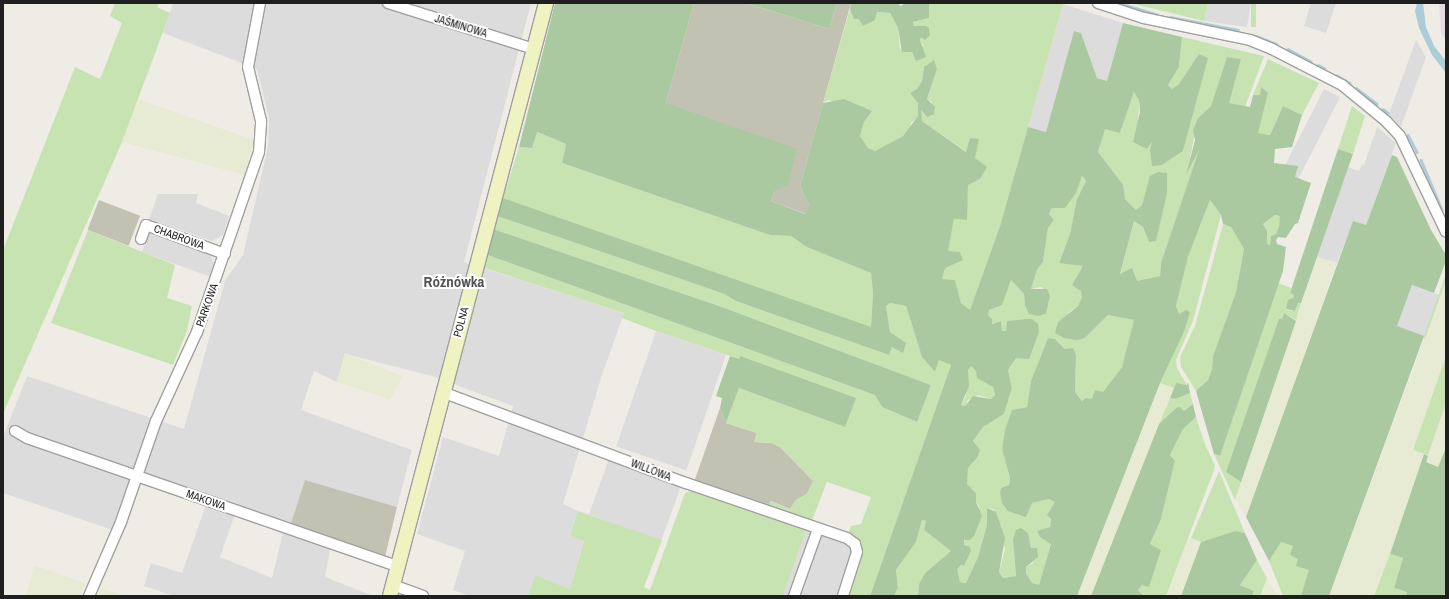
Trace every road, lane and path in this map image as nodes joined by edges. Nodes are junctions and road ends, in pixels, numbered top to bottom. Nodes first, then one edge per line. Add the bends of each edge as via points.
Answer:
1 (260, 3) edge
2 (388, 3) edge
3 (546, 3) edge
4 (1098, 3) edge
5 (534, 48) junction
6 (1446, 232) edge
7 (141, 239) dead end
8 (226, 254) junction
9 (442, 392) junction
10 (15, 431) dead end
11 (137, 476) junction
12 (818, 529) junction
13 (398, 566) junction
14 (391, 591) edge
15 (89, 596) edge
16 (423, 596) edge
17 (794, 596) edge
18 (843, 596) edge

1 - 8 street, PARKOWA via 248,67 261,121 260,145
2 - 5 street, JAŚMINOWA
3 - 5 street, POLNA
4 - 6 street via 1144,18 1250,40 1272,48 1342,85 1386,121 1400,136
5 - 9 street, POLNA
7 - 8 street, CHABROWA via 146,225
8 - 11 street, PARKOWA via 197,332 156,421
9 - 12 street, WILLOWA
9 - 13 street, POLNA
10 - 11 street, MAKOWA via 27,438
11 - 13 street, MAKOWA
11 - 15 street, PARKOWA via 114,539
12 - 17 street
12 - 18 street, WILLOWA via 847,538 857,548
13 - 14 street, POLNA
14 - 16 street

